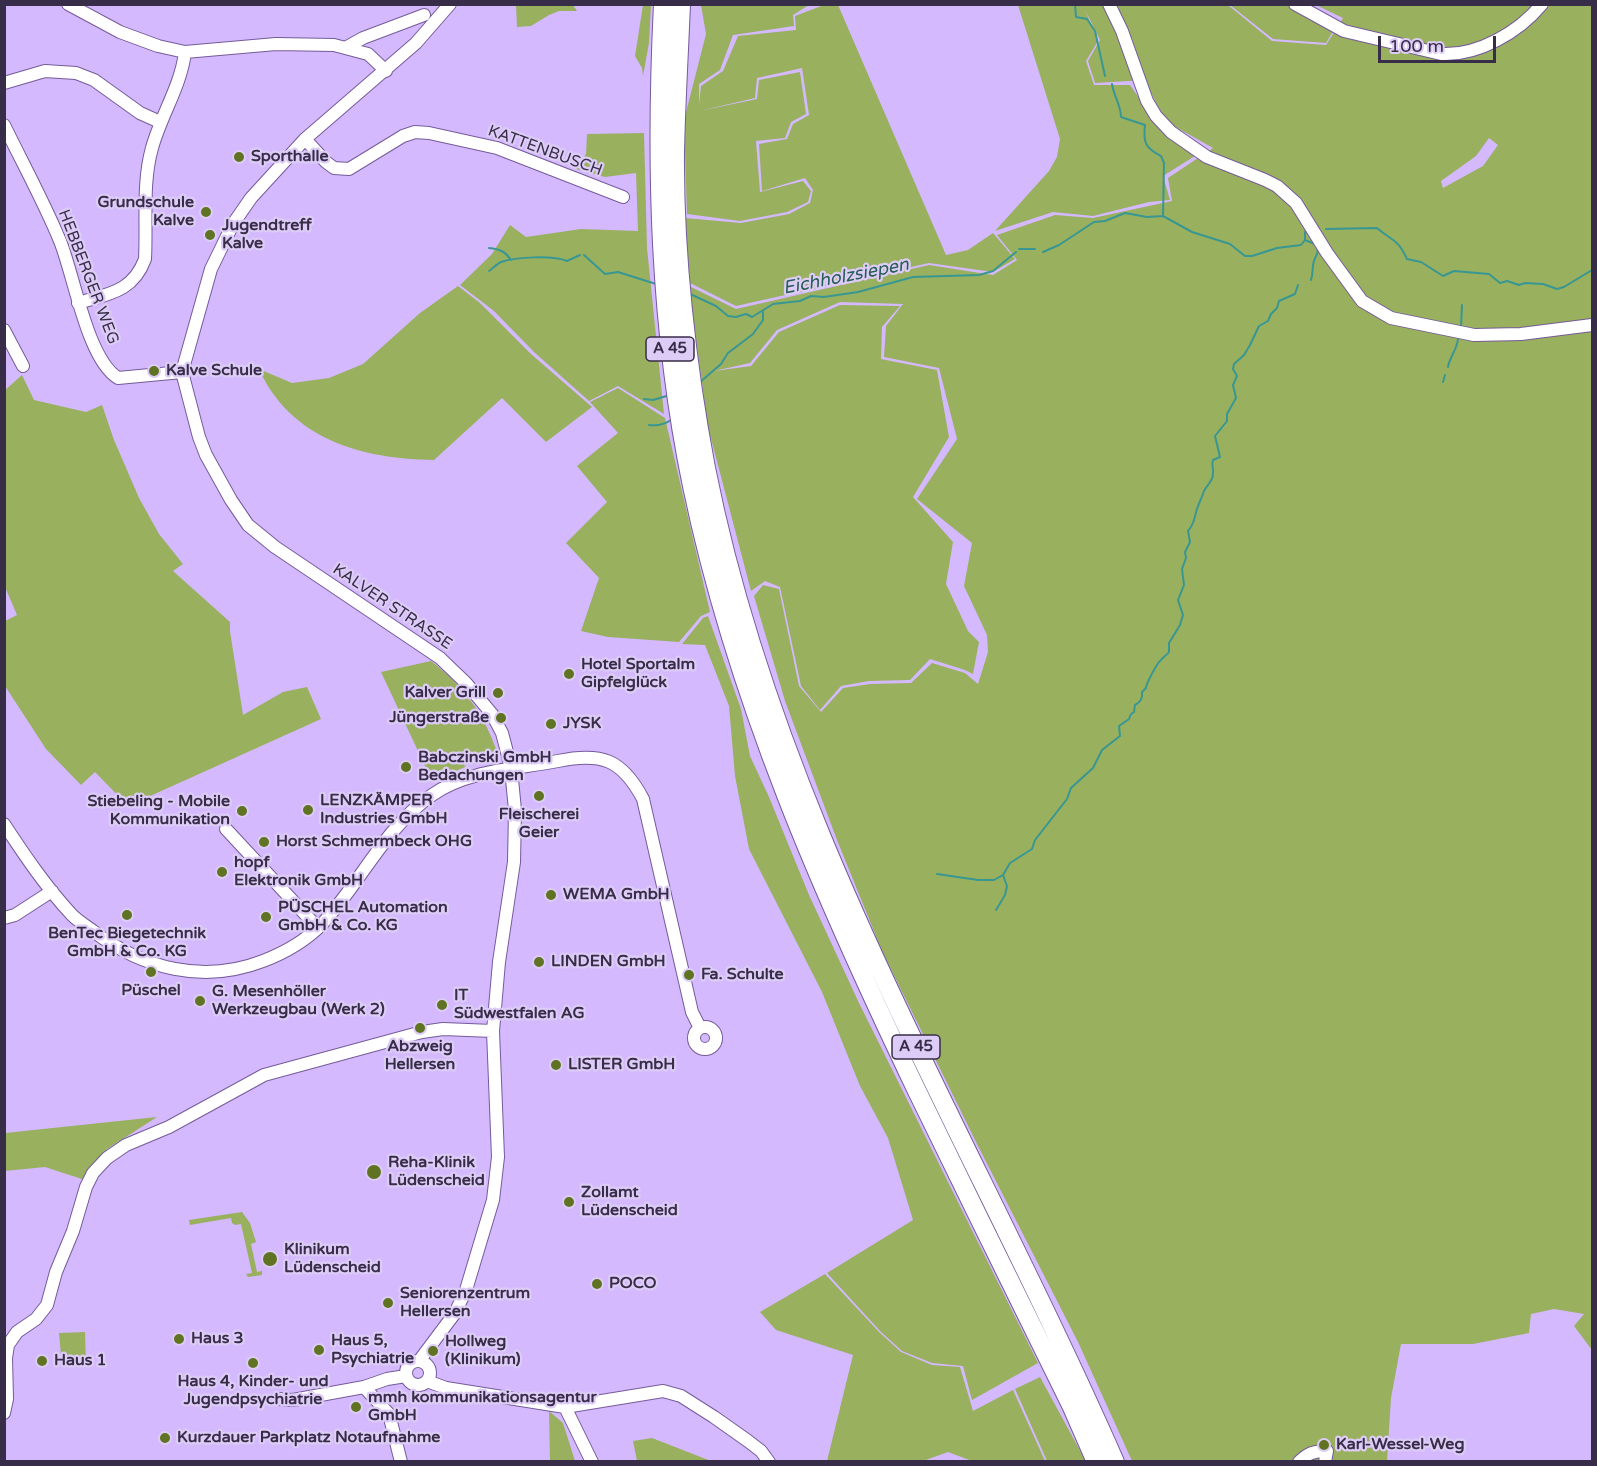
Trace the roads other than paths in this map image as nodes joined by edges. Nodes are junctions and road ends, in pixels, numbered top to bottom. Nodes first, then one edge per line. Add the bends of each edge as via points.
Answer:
1 (68, 4) edge
2 (450, 4) edge
3 (663, 4) edge
4 (681, 4) edge
5 (1109, 4) edge
6 (1295, 4) edge
7 (1542, 4) edge
8 (423, 15) dead end
9 (347, 47) junction
10 (185, 52) junction
11 (669, 65) junction
12 (386, 71) junction
13 (4, 83) edge
14 (160, 122) junction
15 (4, 125) edge
16 (305, 139) junction
17 (623, 196) dead end
18 (78, 303) junction
19 (1593, 325) edge
20 (4, 330) edge
21 (23, 366) dead end
22 (182, 372) junction
23 (736, 624) junction
24 (511, 769) junction
25 (4, 824) edge
26 (226, 829) dead end
27 (52, 891) junction
28 (4, 918) edge
29 (318, 928) junction
30 (700, 1028) dead end
31 (494, 1030) junction
32 (419, 1361) junction
33 (406, 1376) junction
34 (427, 1381) junction
35 (364, 1387) junction
36 (278, 1399) dead end
37 (565, 1407) junction
38 (4, 1413) edge
39 (401, 1461) edge
40 (592, 1461) edge
41 (769, 1461) edge
42 (1096, 1461) edge
43 (1115, 1461) edge
44 (1299, 1461) edge
45 (1325, 1461) edge

1 - 10 street via 120,32
2 - 12 street
3 - 11 highway, A 45
4 - 11 highway, A 45
5 - 19 street via 1156,116 1171,132 1207,157 1277,186 1296,202 1327,254 1362,301 1391,318 1474,335
6 - 7 street via 1344,32 1452,55 1476,49 1509,33
8 - 9 street
9 - 10 street via 276,44
9 - 12 street via 368,54
10 - 14 street via 181,75
11 - 23 highway, A 45 via 658,157 670,354 691,483 713,575
12 - 16 street
13 - 14 street via 45,70 76,73 94,80 140,113
14 - 18 street via 147,172 142,269 119,290
15 - 18 street, HEBBERGER WEG via 60,241
16 - 17 street, KATTENBUSCH via 334,168 349,169 416,132 497,148
16 - 22 street via 251,198 219,250
18 - 22 street, HEBBERGER WEG via 87,329 118,378
20 - 21 street
22 - 24 street, KALVER STRASSE via 199,437 231,501 248,525 452,669 496,721
23 - 42 highway, A 45 via 749,696 832,908
23 - 43 highway, A 45 via 842,886
24 - 29 street via 471,777 423,801 394,829
24 - 30 street via 598,757 617,765 634,782 643,799 692,1012
24 - 31 street, KALVER STRASSE via 514,870 499,962
25 - 27 street
26 - 29 street
27 - 28 street
27 - 29 street via 73,916 106,941 137,958 175,970 217,973 241,969 284,952
31 - 32 street, KALVER STRASSE via 498,1157 493,1200 466,1290
31 - 38 street via 422,1032 264,1075 107,1158 86,1187 47,1305 8,1345
32 - 33 street via 409,1365
32 - 34 street via 429,1368
33 - 34 street via 416,1385
33 - 35 street
34 - 37 street via 446,1388
35 - 36 street via 293,1400
35 - 39 street via 389,1414
37 - 40 street
37 - 41 street via 663,1391 681,1396 740,1435
44 - 45 street via 1307,1454 1327,1451

